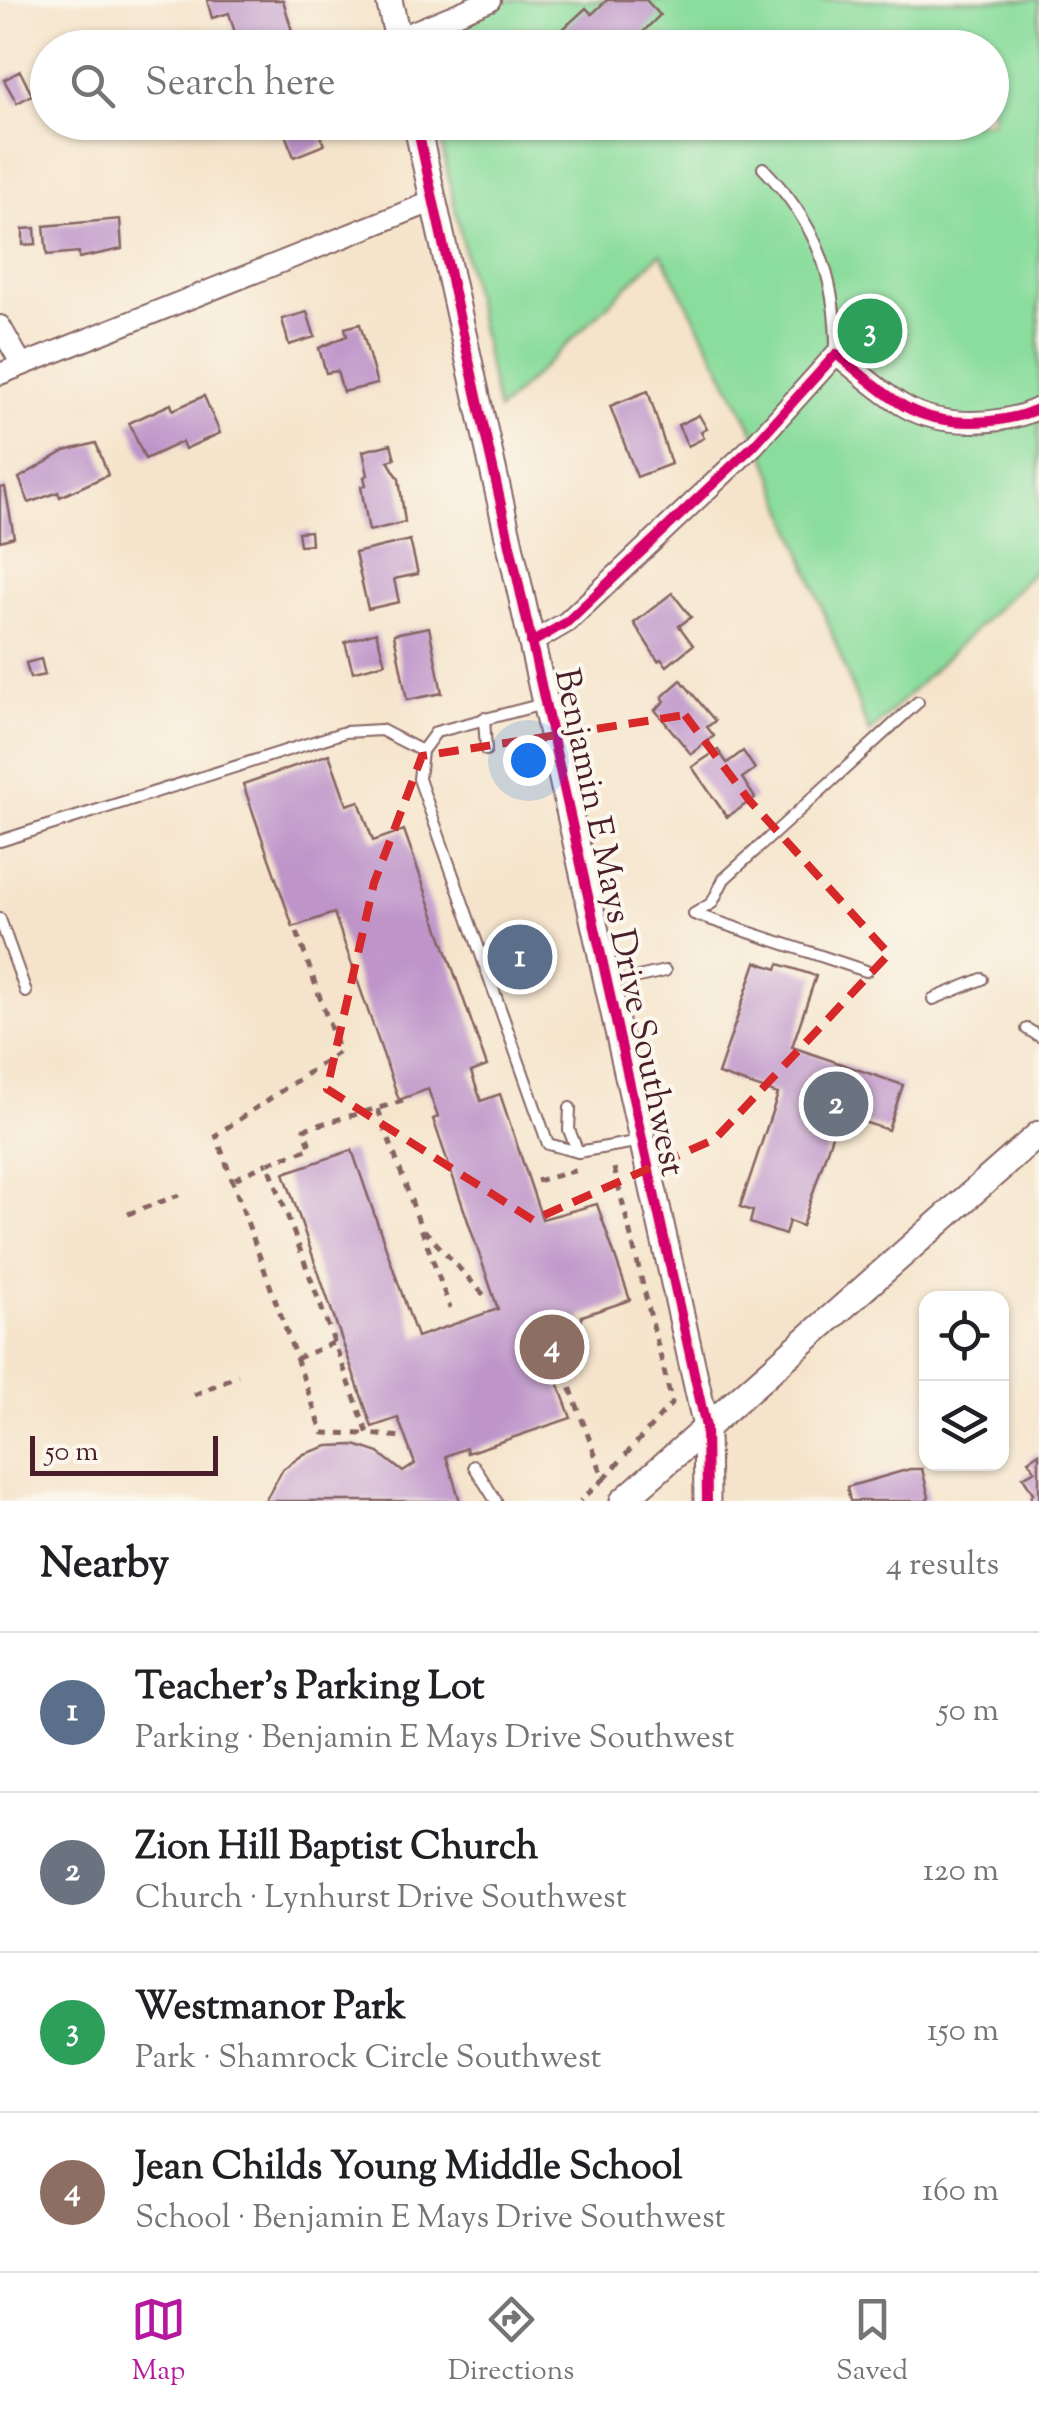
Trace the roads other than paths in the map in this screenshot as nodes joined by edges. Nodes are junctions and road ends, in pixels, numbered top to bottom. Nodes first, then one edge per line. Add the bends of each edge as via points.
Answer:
1 (389, 0) edge
2 (490, 0) edge
3 (396, 30) edge
4 (427, 30) edge
5 (420, 140) edge
6 (763, 168) dead end
7 (434, 201) junction
8 (0, 326) edge
9 (836, 354) junction
10 (22, 365) junction
11 (0, 374) edge
12 (1039, 408) edge
13 (531, 643) junction
14 (918, 702) dead end
15 (544, 703) junction
16 (484, 718) junction
17 (486, 750) dead end
18 (422, 751) junction
19 (0, 841) edge
20 (0, 919) edge
21 (665, 971) dead end
22 (866, 971) dead end
23 (982, 980) dead end
24 (606, 985) junction
25 (26, 992) dead end
26 (934, 998) dead end
27 (1028, 1029) dead end
28 (1039, 1036) edge
29 (570, 1108) dead end
30 (1039, 1134) edge
31 (641, 1141) junction
32 (578, 1152) junction
33 (706, 1427) junction
34 (474, 1466) dead end
35 (496, 1501) edge
36 (623, 1501) edge
37 (707, 1501) edge

1 - 3 street
2 - 4 street
5 - 7 street, Benjamin E Mays Drive Southwest
6 - 9 lane via 796,202 820,254 836,308
7 - 10 street
7 - 13 street, Benjamin E Mays Drive Southwest
8 - 10 street
9 - 12 street via 907,408 971,423 1014,420
9 - 13 street via 725,472 567,622
10 - 11 street
13 - 15 street, Benjamin E Mays Drive Southwest
14 - 22 lane via 694,914
15 - 16 lane
15 - 24 street, Benjamin E Mays Drive Southwest
16 - 17 lane
16 - 18 lane via 436,732
18 - 19 lane via 381,730 345,732
18 - 32 lane via 419,779 548,1144
20 - 25 lane
21 - 24 lane
23 - 26 lane
24 - 31 street, Benjamin E Mays Drive Southwest
27 - 28 lane
29 - 32 lane
30 - 33 street
31 - 32 lane
31 - 33 street, Benjamin E Mays Drive Southwest
33 - 36 street
33 - 37 street, Benjamin E Mays Drive Southwest
34 - 35 lane

